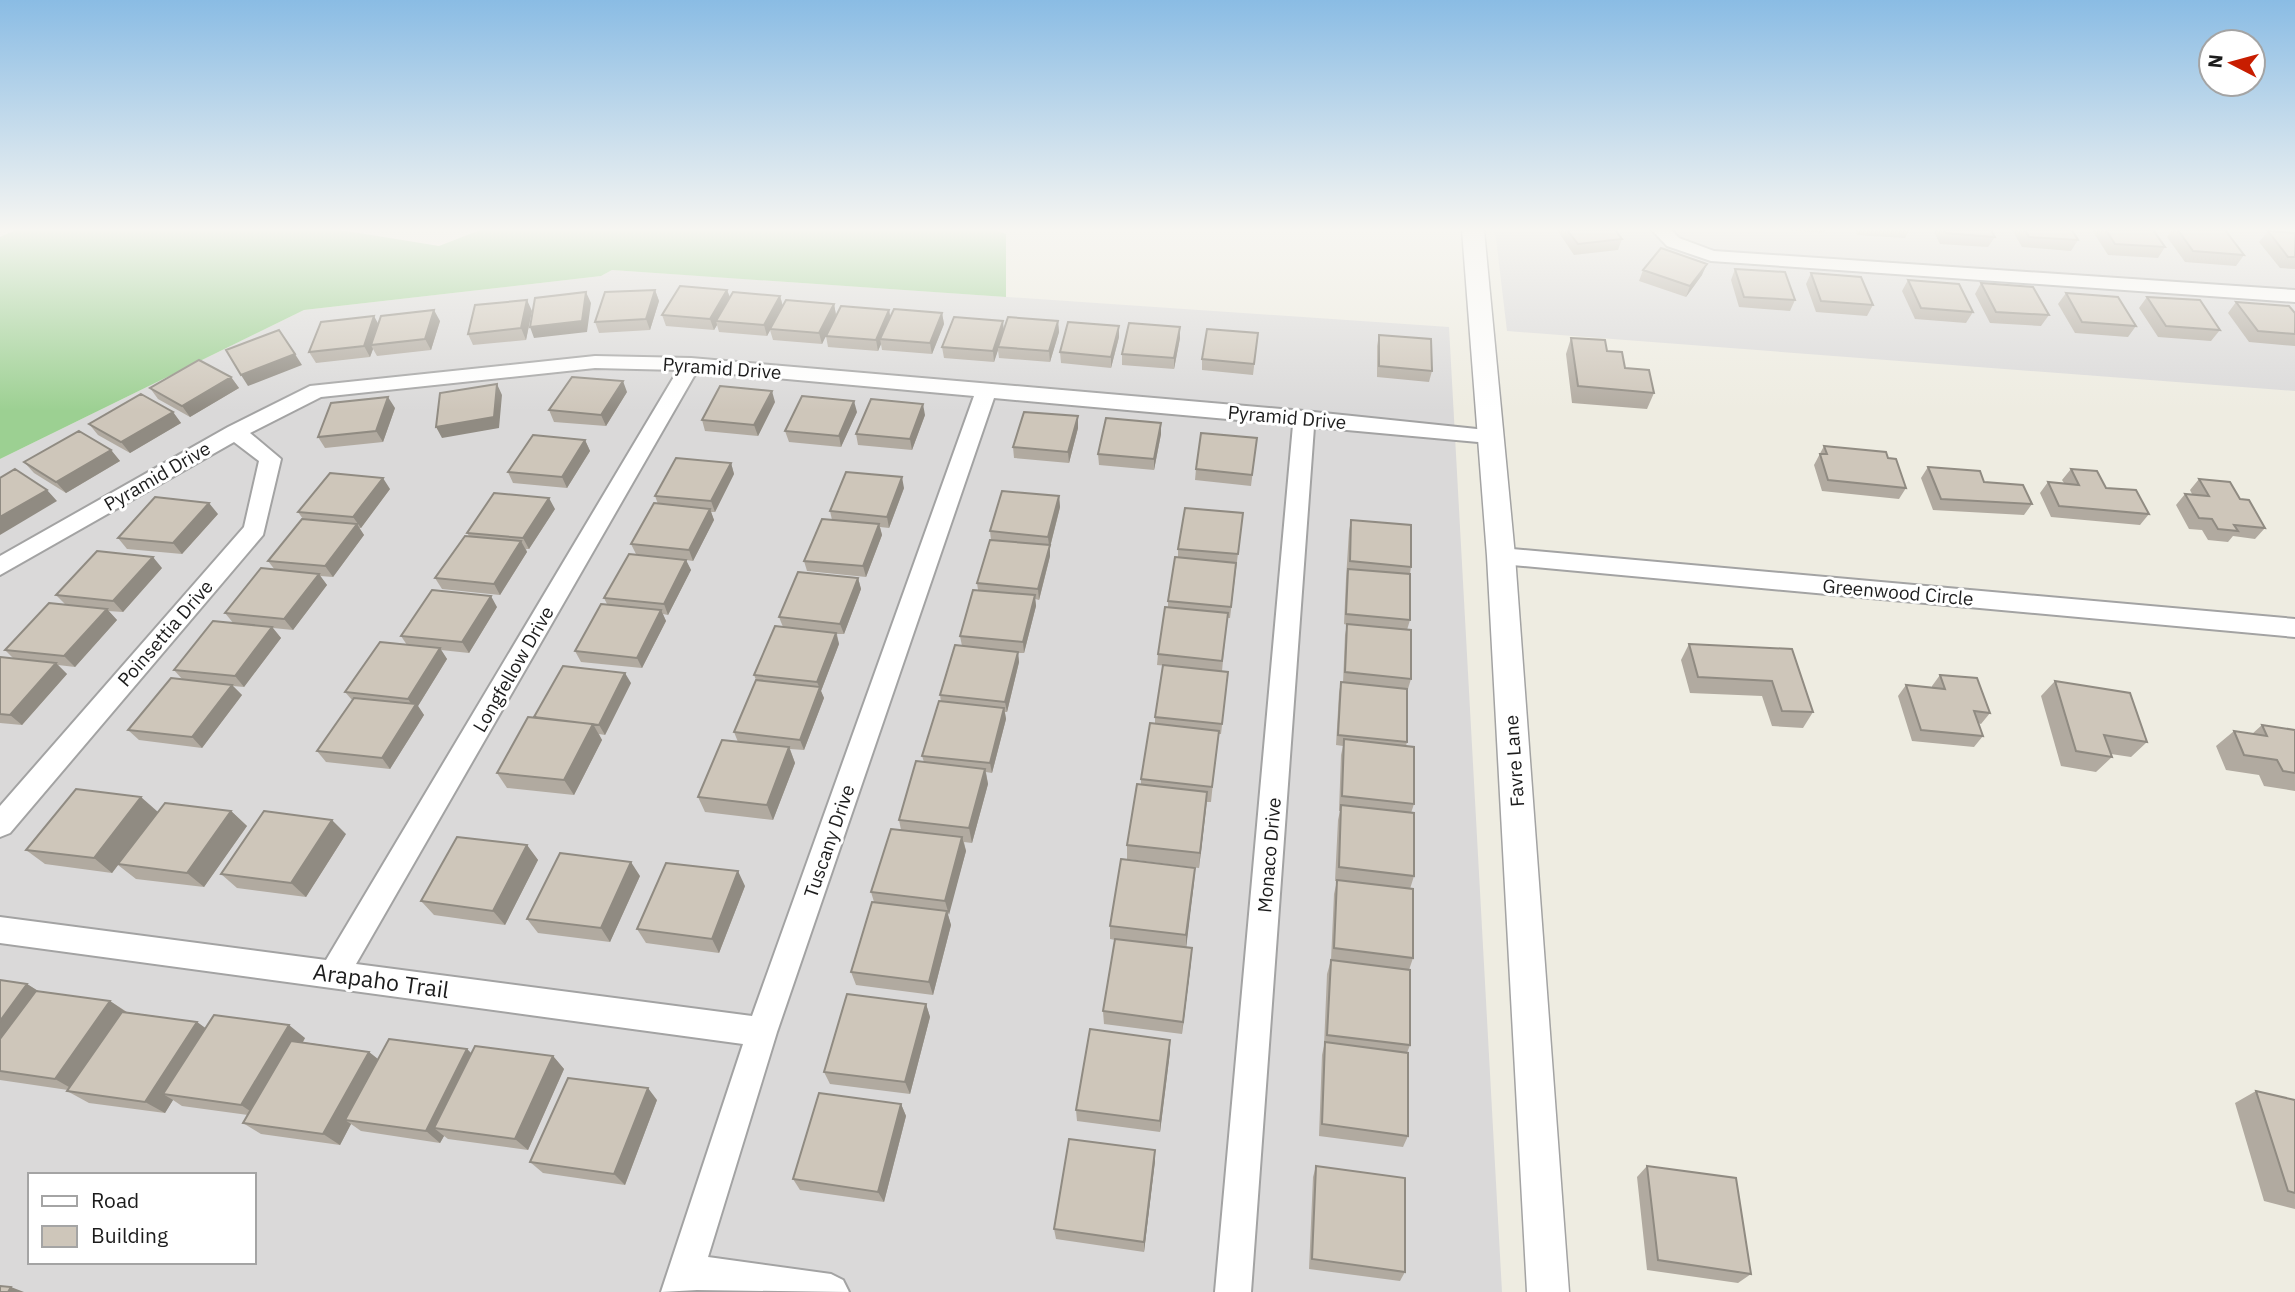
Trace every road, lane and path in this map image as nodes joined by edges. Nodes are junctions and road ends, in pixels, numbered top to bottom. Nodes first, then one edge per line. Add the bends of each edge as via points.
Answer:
1 (1478, 290) edge
2 (2212, 290) edge
3 (2295, 296) edge
4 (691, 364) junction
5 (986, 392) junction
6 (1304, 418) junction
7 (235, 432) junction
8 (1489, 436) junction
9 (1501, 556) junction
10 (0, 567) edge
11 (2295, 628) edge
12 (0, 825) edge
13 (0, 930) edge
14 (334, 974) junction
15 (762, 1032) junction
16 (683, 1281) edge
17 (831, 1292) edge
18 (1233, 1292) edge
19 (1548, 1292) edge

1 - 8 street, Favre Lane
2 - 3 street
4 - 5 street, Pyramid Drive
4 - 7 street, Pyramid Drive via 595,362 317,391
4 - 14 street, Longfellow Drive
5 - 6 street, Pyramid Drive
5 - 15 street, Tuscany Drive
6 - 8 street, Pyramid Drive
6 - 18 street, Monaco Drive
7 - 10 street, Pyramid Drive
7 - 12 street, Poinsettia Drive via 270,459 255,529
8 - 9 street, Favre Lane
9 - 11 street, Greenwood Circle
9 - 19 street, Favre Lane
13 - 14 street, Arapaho Trail
14 - 15 street, Arapaho Trail
15 - 16 street, Tuscany Drive
16 - 17 street

